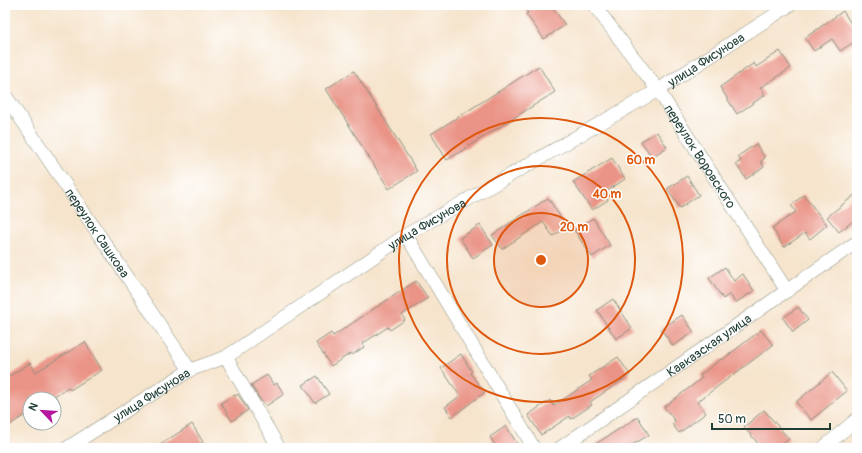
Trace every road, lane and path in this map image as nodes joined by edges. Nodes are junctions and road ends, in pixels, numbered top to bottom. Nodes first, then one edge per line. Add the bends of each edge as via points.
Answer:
1 (594, 5) edge
2 (790, 5) edge
3 (658, 90) junction
4 (5, 95) edge
5 (406, 234) junction
6 (857, 242) edge
7 (787, 291) junction
8 (226, 357) junction
9 (190, 370) junction
10 (857, 419) edge
11 (67, 448) edge
12 (279, 448) edge
13 (534, 448) edge
14 (560, 448) edge
15 (823, 448) edge

1 - 3 street, переулок Воровского
2 - 3 street, улица Фисунова
3 - 5 street, улица Фисунова
3 - 7 street, переулок Воровского
4 - 9 street, переулок Сашкова
5 - 8 street, улица Фисунова
5 - 13 street
6 - 7 street, Кавказская улица
7 - 14 street, Кавказская улица
8 - 9 street, улица Фисунова
8 - 12 street
9 - 11 street, улица Фисунова
10 - 15 street

